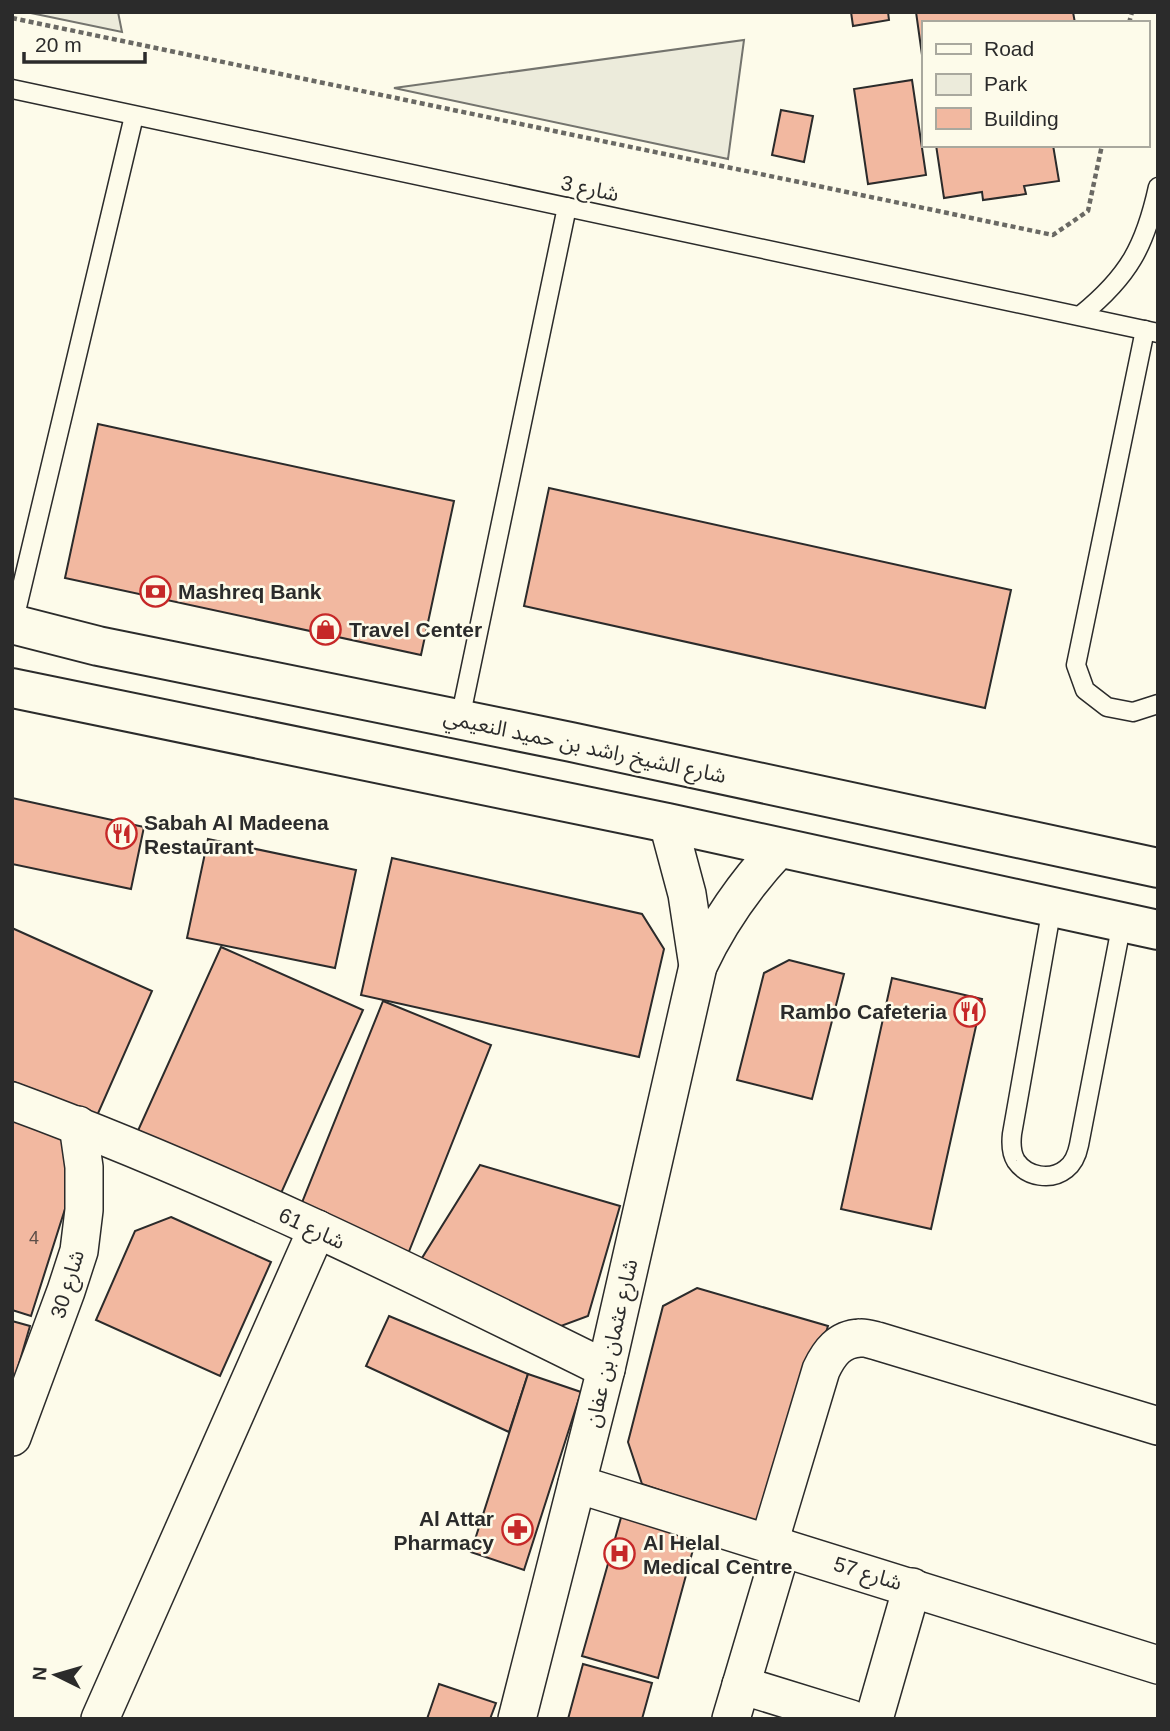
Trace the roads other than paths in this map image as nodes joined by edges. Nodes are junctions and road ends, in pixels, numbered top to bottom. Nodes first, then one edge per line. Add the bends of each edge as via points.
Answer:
1 (12, 89) edge
2 (134, 116) junction
3 (1158, 187) edge
4 (567, 207) junction
5 (1081, 315) junction
6 (1152, 331) edge
7 (13, 624) edge
8 (12, 688) edge
9 (1158, 704) edge
10 (460, 719) junction
11 (668, 823) junction
12 (779, 848) junction
13 (1157, 867) edge
14 (1052, 906) junction
15 (1140, 926) edge
16 (698, 966) junction
17 (12, 1101) edge
18 (78, 1125) junction
19 (317, 1229) junction
20 (606, 1369) junction
21 (1158, 1426) edge
22 (12, 1437) edge
23 (577, 1484) junction
24 (775, 1545) junction
25 (912, 1587) junction
26 (1158, 1665) edge
27 (736, 1702) edge
28 (100, 1719) edge
29 (517, 1719) edge
30 (852, 1719) edge
31 (874, 1719) edge

1 - 2 lane, شارع 3
2 - 4 lane, شارع 3
2 - 7 lane
3 - 5 lane via 1150,221 1123,274
4 - 5 lane, شارع 3
4 - 10 lane
5 - 6 lane, شارع 3
6 - 9 lane via 1076,665 1086,690 1107,708 1133,712
7 - 10 main road, شارع الشيخ راشد بن حميد النعيمي via 98,646
8 - 11 main road
10 - 13 main road, شارع الشيخ راشد بن حميد النعيمي
11 - 12 main road
11 - 16 street, شارع عثمان بن عفان via 687,894
12 - 14 main road
12 - 16 street, شارع عثمان بن عفان via 733,903
14 - 15 main road
14 - 15 lane via 1011,1148 1016,1161 1039,1176 1053,1176 1076,1158
16 - 20 street, شارع عثمان بن عفان
17 - 18 street, شارع 61
18 - 19 street, شارع 61
18 - 22 street, شارع 30 via 84,1178 79,1251
19 - 20 street, شارع 61
19 - 28 street
20 - 23 street, شارع عثمان بن عفان
21 - 24 street via 877,1341 843,1342 829,1353 821,1370
23 - 24 street, شارع 57
23 - 29 street, شارع عثمان بن عفان
24 - 25 street, شارع 57
24 - 27 street
25 - 26 street, شارع 57
25 - 31 street
27 - 30 street

